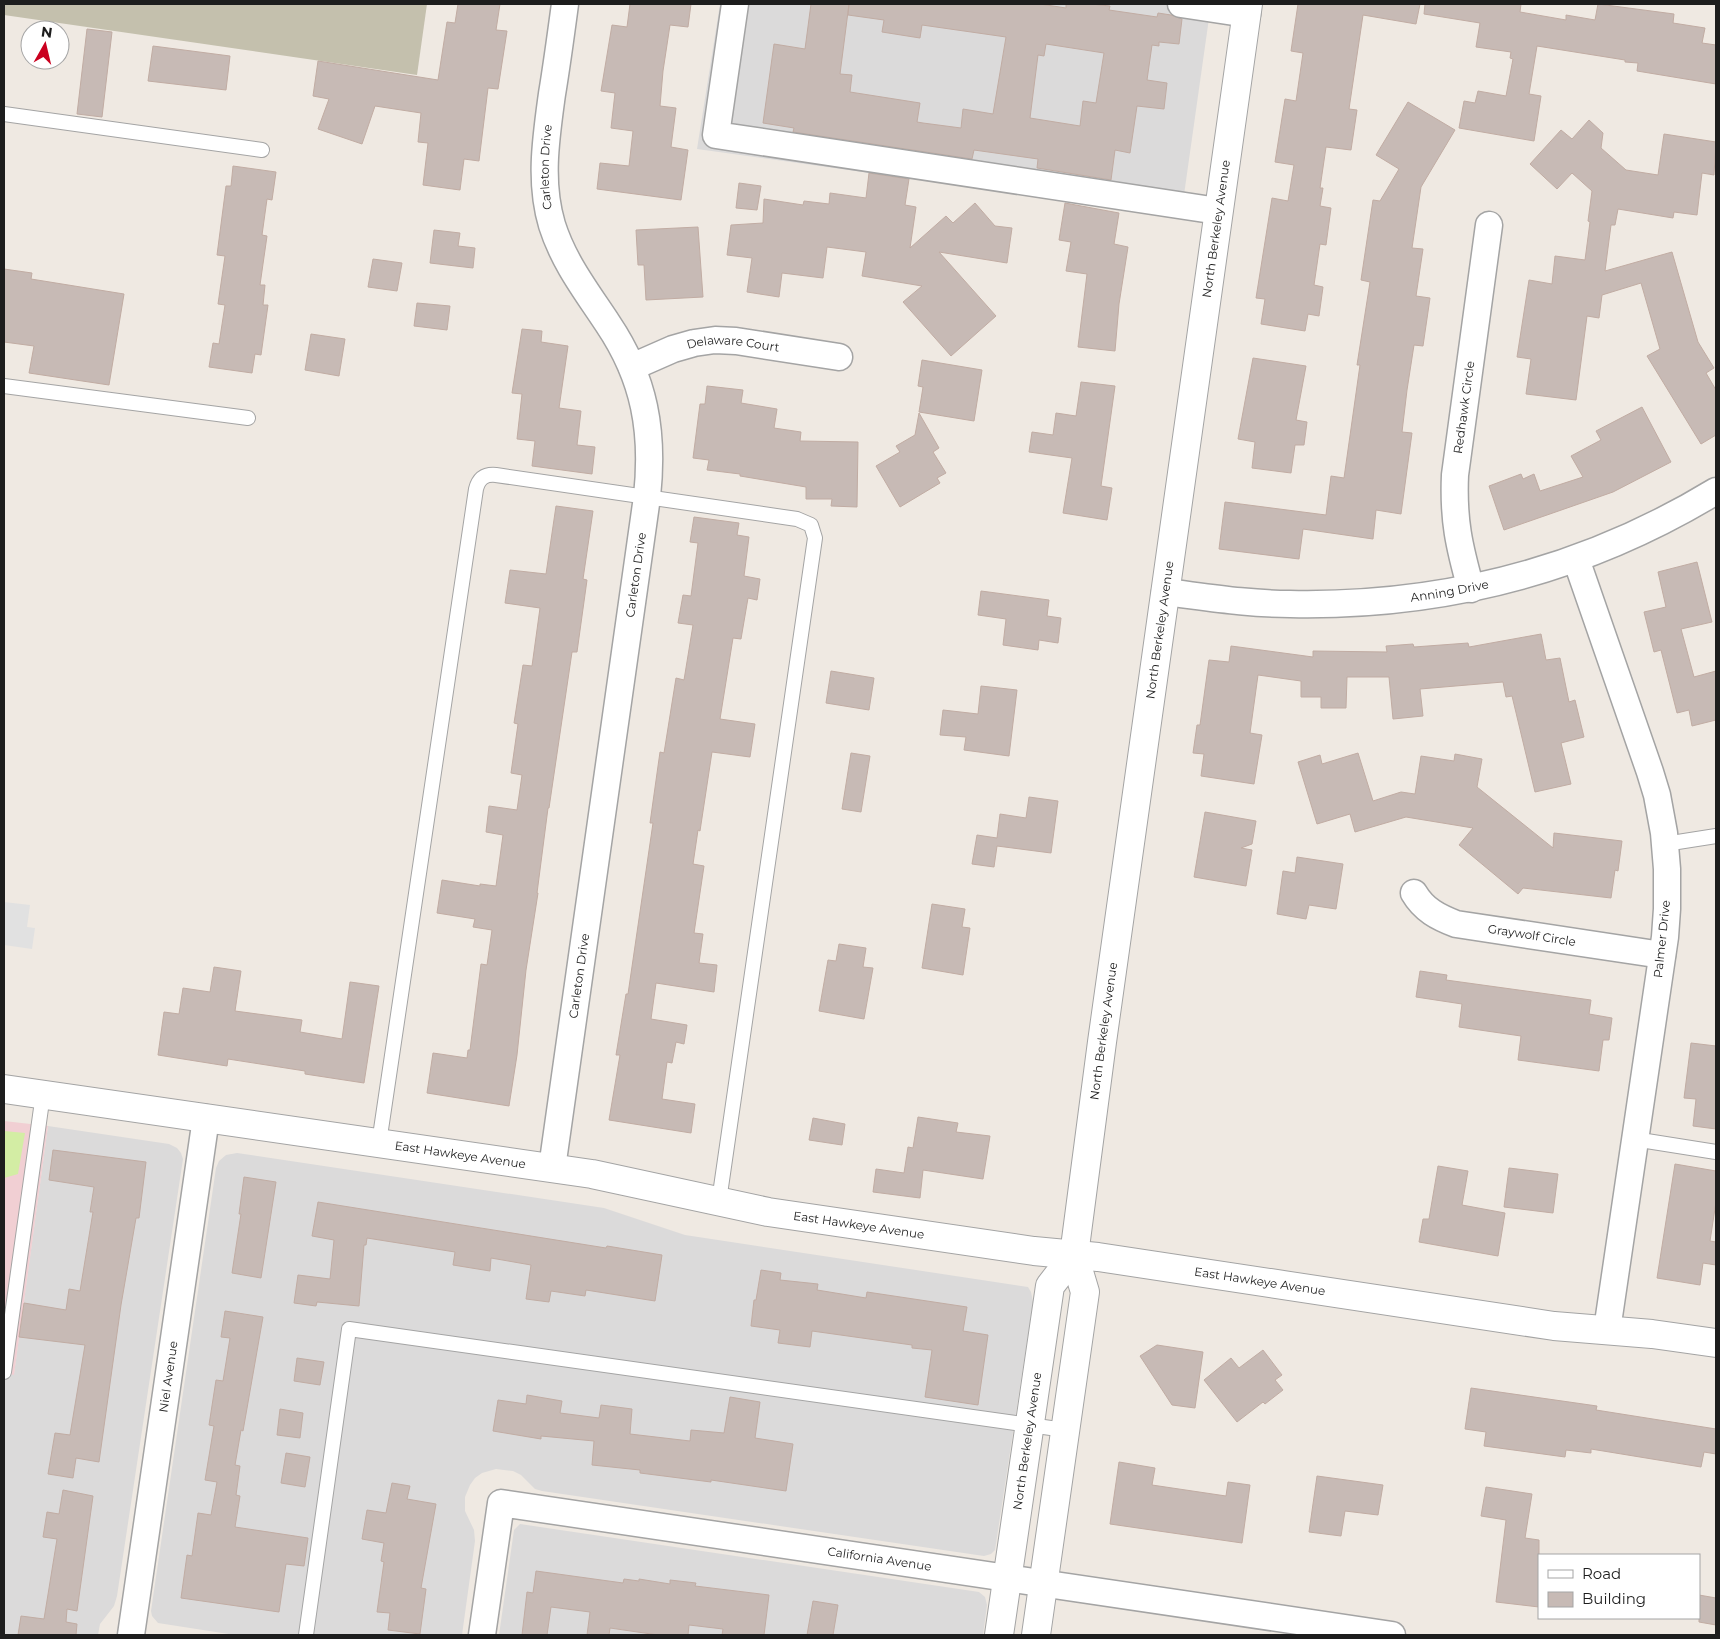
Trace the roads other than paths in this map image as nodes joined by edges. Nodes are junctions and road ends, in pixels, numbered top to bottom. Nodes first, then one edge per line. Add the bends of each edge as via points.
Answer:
1 (565, 4) edge
2 (735, 4) edge
3 (1181, 4) edge
4 (1247, 9) edge
5 (4, 114) edge
6 (262, 150) dead end
7 (1218, 211) junction
8 (1489, 225) dead end
9 (839, 357) dead end
10 (632, 366) junction
11 (4, 386) edge
12 (248, 418) dead end
13 (1716, 491) edge
14 (647, 497) junction
15 (1576, 560) junction
16 (1471, 589) junction
17 (1165, 592) junction
18 (1716, 836) edge
19 (1665, 844) junction
20 (1414, 894) dead end
21 (1662, 955) junction
22 (4, 1089) edge
23 (44, 1094) junction
24 (206, 1118) junction
25 (1634, 1139) junction
26 (379, 1143) junction
27 (1716, 1152) edge
28 (552, 1168) junction
29 (719, 1201) junction
30 (1074, 1255) junction
31 (1607, 1330) junction
32 (1716, 1343) edge
33 (4, 1372) edge
34 (1030, 1425) junction
35 (1065, 1430) junction
36 (1007, 1578) junction
37 (1044, 1583) junction
38 (131, 1635) edge
39 (306, 1635) edge
40 (482, 1635) edge
41 (999, 1635) edge
42 (1036, 1635) edge
43 (1392, 1635) edge

1 - 10 street, Carleton Drive via 546,144 548,209 572,272 616,336
2 - 7 street via 716,135
3 - 4 street
4 - 7 street, North Berkeley Avenue
5 - 6 lane
7 - 17 street, North Berkeley Avenue
8 - 16 street, Redhawk Circle via 1455,475 1456,534
9 - 10 street, Delaware Court via 715,340 683,346
10 - 14 street, Carleton Drive via 641,390 649,438
11 - 12 lane
13 - 15 street, Anning Drive via 1665,519
14 - 26 lane via 496,475 489,475 478,482
14 - 28 street, Carleton Drive
14 - 29 lane via 797,519 811,525 814,531
15 - 16 street, Anning Drive
15 - 19 street, Palmer Drive via 1652,778
16 - 17 street, Anning Drive via 1410,599 1317,604 1259,603
17 - 30 street, North Berkeley Avenue
18 - 19 lane
19 - 21 street, Palmer Drive via 1668,869
20 - 21 street, Graywolf Circle via 1431,913 1456,924
21 - 25 street, Palmer Drive
22 - 23 street, East Hawkeye Avenue
23 - 24 street, East Hawkeye Avenue
23 - 33 lane
24 - 26 street, East Hawkeye Avenue
24 - 38 street, Niel Avenue
25 - 27 lane
25 - 31 street, Palmer Drive
26 - 28 street, East Hawkeye Avenue
28 - 29 street, East Hawkeye Avenue
29 - 30 street, East Hawkeye Avenue via 777,1213
30 - 31 street, East Hawkeye Avenue via 1540,1324
30 - 34 street, North Berkeley Avenue via 1050,1286
30 - 35 street, North Berkeley Avenue via 1086,1292
31 - 32 street, East Hawkeye Avenue
34 - 35 lane
34 - 36 street, North Berkeley Avenue
34 - 39 lane via 349,1330
35 - 37 street, North Berkeley Avenue
36 - 37 street, California Avenue
36 - 40 street, California Avenue via 501,1503
36 - 41 street, North Berkeley Avenue
37 - 42 street, North Berkeley Avenue
37 - 43 street, California Avenue

